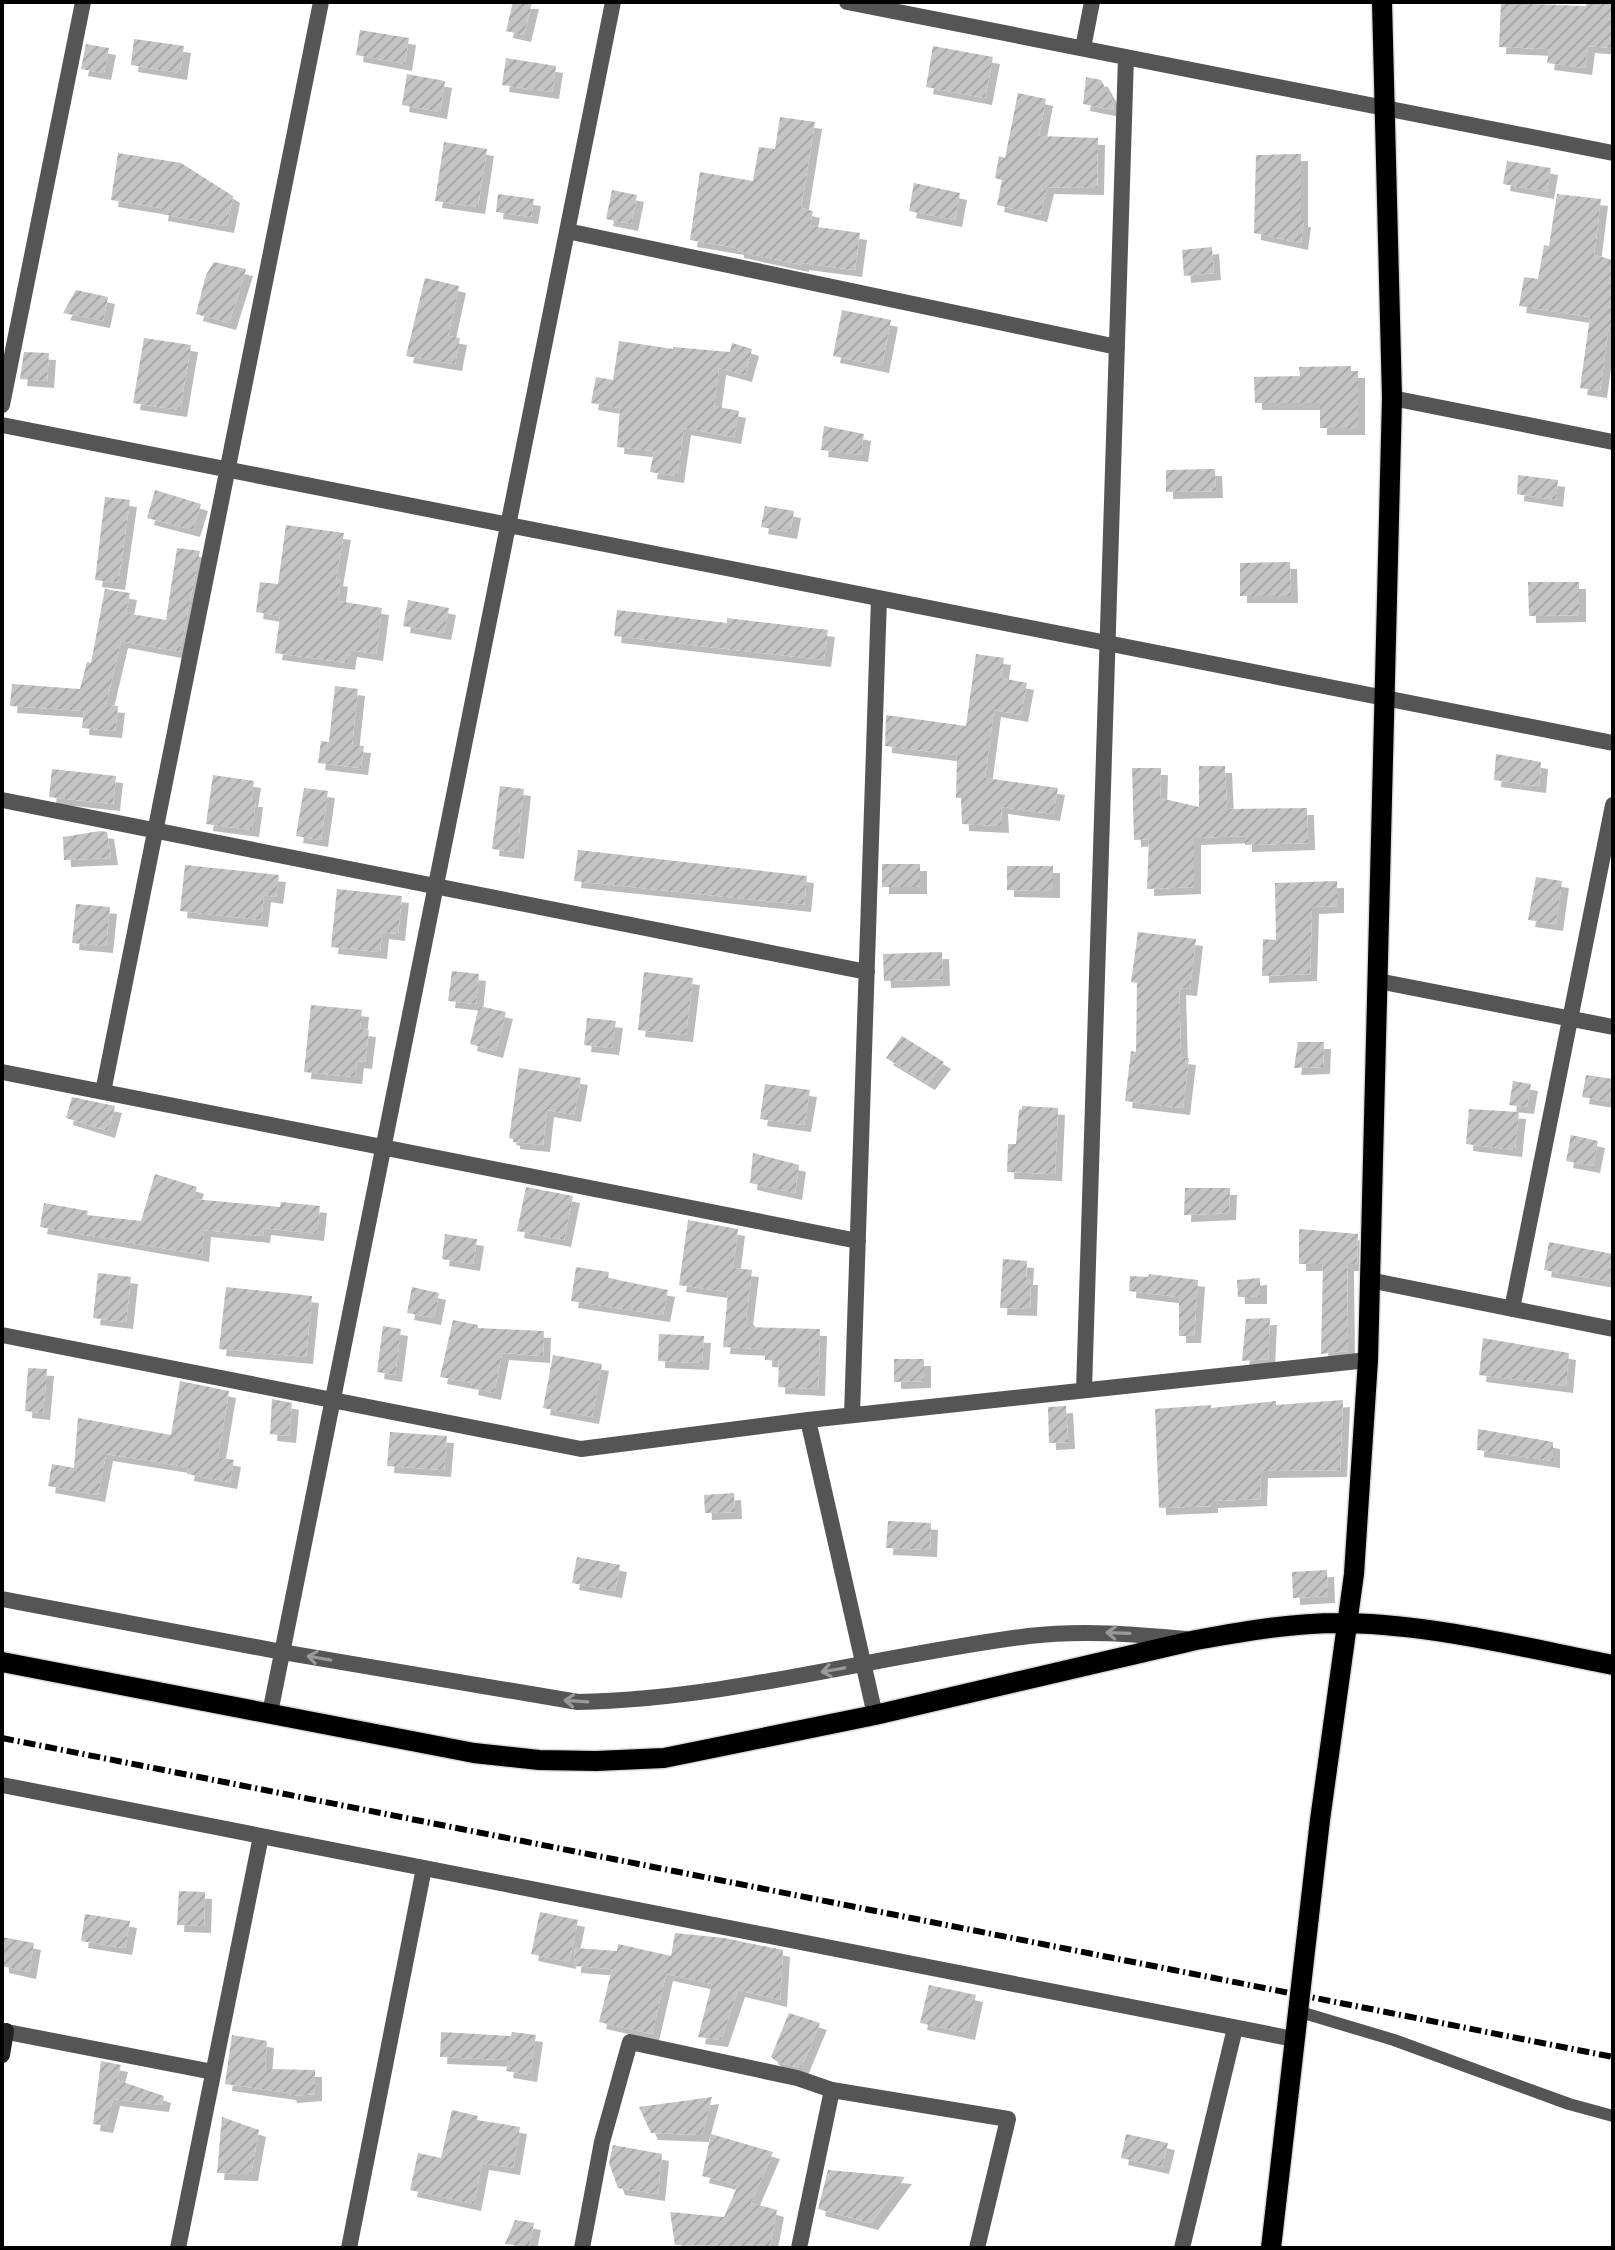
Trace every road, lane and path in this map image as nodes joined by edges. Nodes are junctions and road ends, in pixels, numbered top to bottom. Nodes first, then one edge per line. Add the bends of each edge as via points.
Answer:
1 (83, 2) edge
2 (321, 2) edge
3 (613, 2) edge
4 (847, 2) edge
5 (1092, 2) edge
6 (1382, 2) edge
7 (875, 5) edge
8 (1083, 48) junction
9 (1126, 57) junction
10 (1386, 109) junction
11 (1613, 153) edge
12 (567, 231) junction
13 (1117, 347) junction
14 (1392, 398) junction
15 (2, 405) edge
16 (2, 425) edge
17 (1613, 442) edge
18 (228, 470) junction
19 (508, 525) junction
20 (879, 598) junction
21 (1107, 643) junction
22 (1384, 698) junction
23 (1613, 743) edge
24 (2, 800) edge
25 (1613, 805) edge
26 (155, 831) junction
27 (436, 886) junction
28 (867, 972) junction
29 (1378, 981) junction
30 (1570, 1019) junction
31 (1613, 1027) edge
32 (2, 1072) edge
33 (103, 1092) junction
34 (383, 1147) junction
35 (858, 1241) junction
36 (1369, 1280) junction
37 (1512, 1309) junction
38 (1613, 1329) edge
39 (2, 1335) edge
40 (1368, 1360) junction
41 (1084, 1390) junction
42 (333, 1400) junction
43 (852, 1415) junction
44 (808, 1420) junction
45 (2, 1599) edge
46 (1347, 1623) junction
47 (1196, 1640) junction
48 (282, 1652) junction
49 (2, 1662) edge
50 (866, 1664) junction
51 (1613, 1665) edge
52 (270, 1713) junction
53 (875, 1715) junction
54 (2, 1785) edge
55 (261, 1836) junction
56 (424, 1868) junction
57 (1297, 2011) junction
58 (1235, 2028) junction
59 (4, 2031) edge
60 (1294, 2039) junction
61 (2, 2055) edge
62 (213, 2072) junction
63 (832, 2090) junction
64 (1613, 2116) edge
65 (178, 2248) edge
66 (349, 2248) edge
67 (582, 2248) edge
68 (799, 2248) edge
69 (977, 2248) edge
70 (1182, 2248) edge
71 (1271, 2248) edge

1 - 15 street
2 - 18 street
3 - 12 street
4 - 7 street
5 - 8 street
6 - 10 main road
7 - 8 street
8 - 9 street
9 - 10 street
9 - 13 street
10 - 11 street
10 - 14 main road
12 - 13 street
12 - 19 street
13 - 21 street
14 - 17 street
14 - 22 main road
16 - 18 street
18 - 19 street
18 - 26 street
19 - 20 street
19 - 27 street
20 - 21 street
20 - 28 street
21 - 22 street
21 - 41 street
22 - 23 street
22 - 29 main road
24 - 26 street
25 - 30 street
26 - 27 street
26 - 33 street
27 - 28 street
27 - 34 street
28 - 35 street
29 - 30 street
29 - 36 main road
30 - 31 street
30 - 37 street
32 - 33 street
33 - 34 street
34 - 35 street
34 - 42 street
35 - 43 street
36 - 37 street
36 - 40 main road
37 - 38 street
39 - 42 street
40 - 41 street
40 - 46 main road
41 - 43 street
42 - 44 street via 581,1449
42 - 48 street
43 - 44 street
44 - 50 street
45 - 48 street
46 - 47 main road via 1261,1628
46 - 51 main road via 1452,1635
46 - 57 main road
47 -> 50 street via 1116,1632 1031,1636
47 - 53 main road
50 -> 48 street via 725,1689 578,1702
48 - 52 street
49 - 52 main road
50 - 53 street
52 - 53 main road via 474,1753 596,1761 664,1758
54 - 55 street
55 - 56 street
55 - 62 street
56 - 58 street
56 - 66 street
57 - 60 main road
57 - 64 lane
58 - 60 street
58 - 70 street
59 - 61 street
59 - 62 street
60 - 71 main road
62 - 65 street
63 - 67 street via 630,2042 602,2142
63 - 68 street
63 - 69 street via 1008,2119

